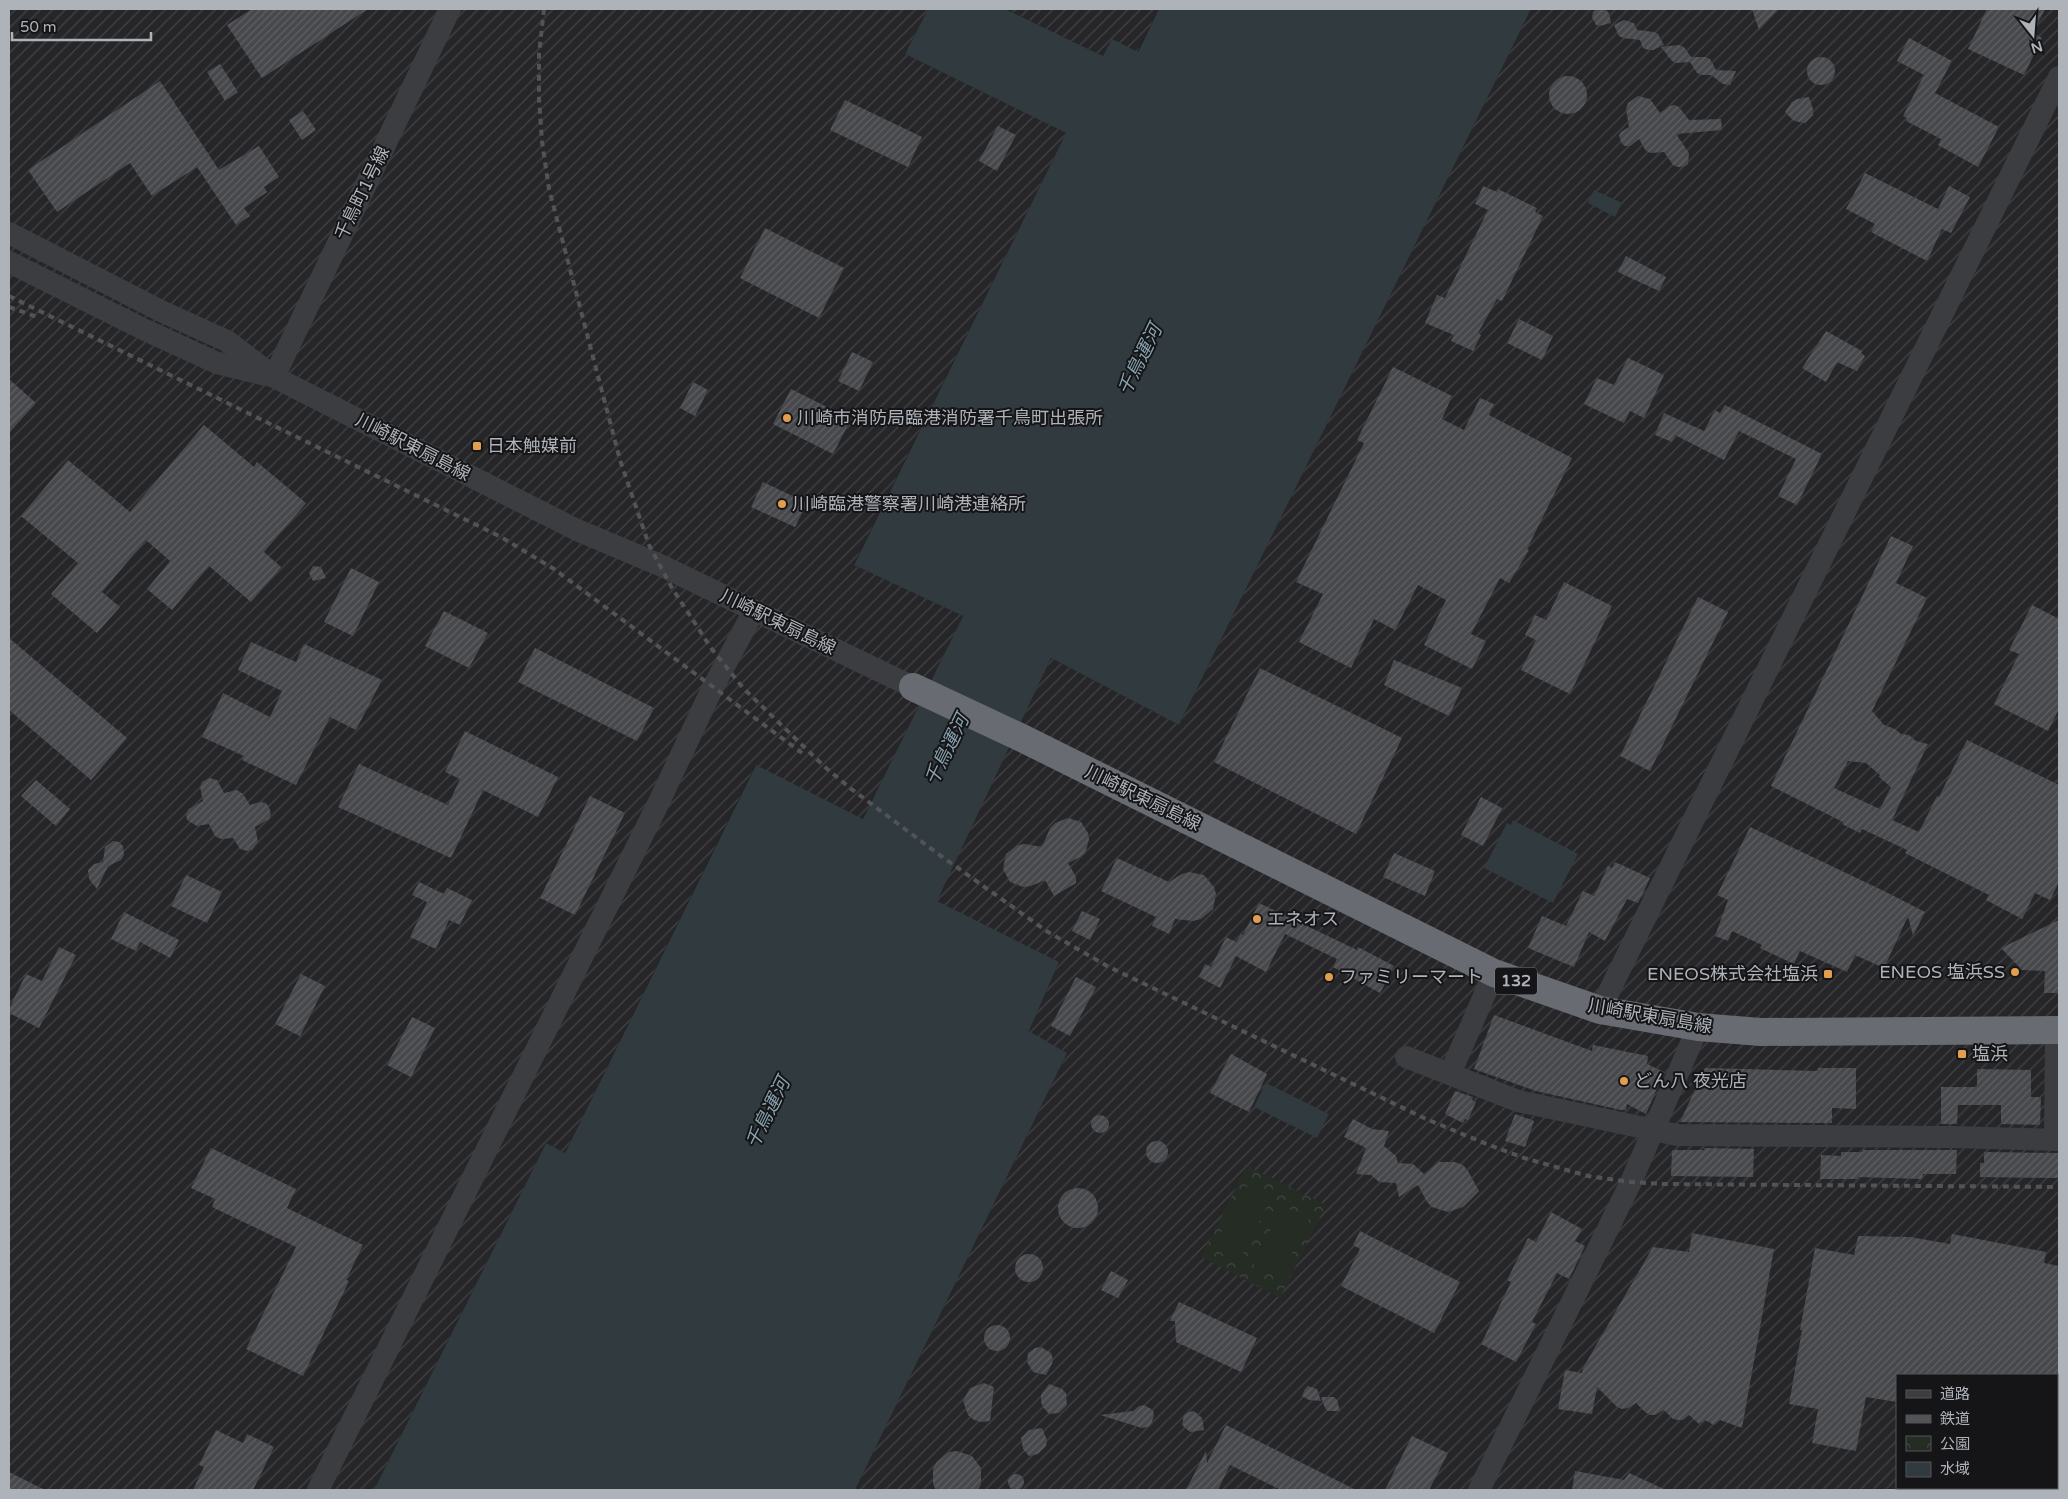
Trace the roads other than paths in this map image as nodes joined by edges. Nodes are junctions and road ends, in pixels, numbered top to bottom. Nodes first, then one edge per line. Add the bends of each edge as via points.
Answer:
1 (450, 9) edge
2 (2059, 77) edge
3 (9, 233) edge
4 (9, 262) edge
5 (274, 377) junction
6 (754, 611) junction
7 (913, 687) joint
8 (1494, 973) junction
9 (1600, 1010) junction
10 (1698, 1027) junction
11 (2058, 1030) edge
12 (1406, 1057) dead end
13 (1450, 1074) junction
14 (1655, 1129) junction
15 (2057, 1140) edge
16 (318, 1490) edge
17 (1479, 1490) edge

1 - 5 street, 千鳥町1号線
2 - 9 street
3 - 5 street, 川崎駅東扇島線 via 227,341
4 - 5 street, 川崎駅東扇島線 via 217,363
5 - 6 street, 川崎駅東扇島線 / 132 via 577,530 660,565
6 - 7 street, 川崎駅東扇島線 / 132
6 - 16 street via 713,687
7 - 8 highway, 川崎駅東扇島線 / 132
8 - 9 highway, 川崎駅東扇島線 / 132
8 - 13 street
9 - 10 highway, 川崎駅東扇島線 / 132
10 - 11 highway, 川崎駅東扇島線 / 132 via 1761,1032
10 - 14 street
11 - 15 street
12 - 13 street
13 - 14 street via 1518,1101
14 - 15 street via 1676,1135
14 - 17 street

